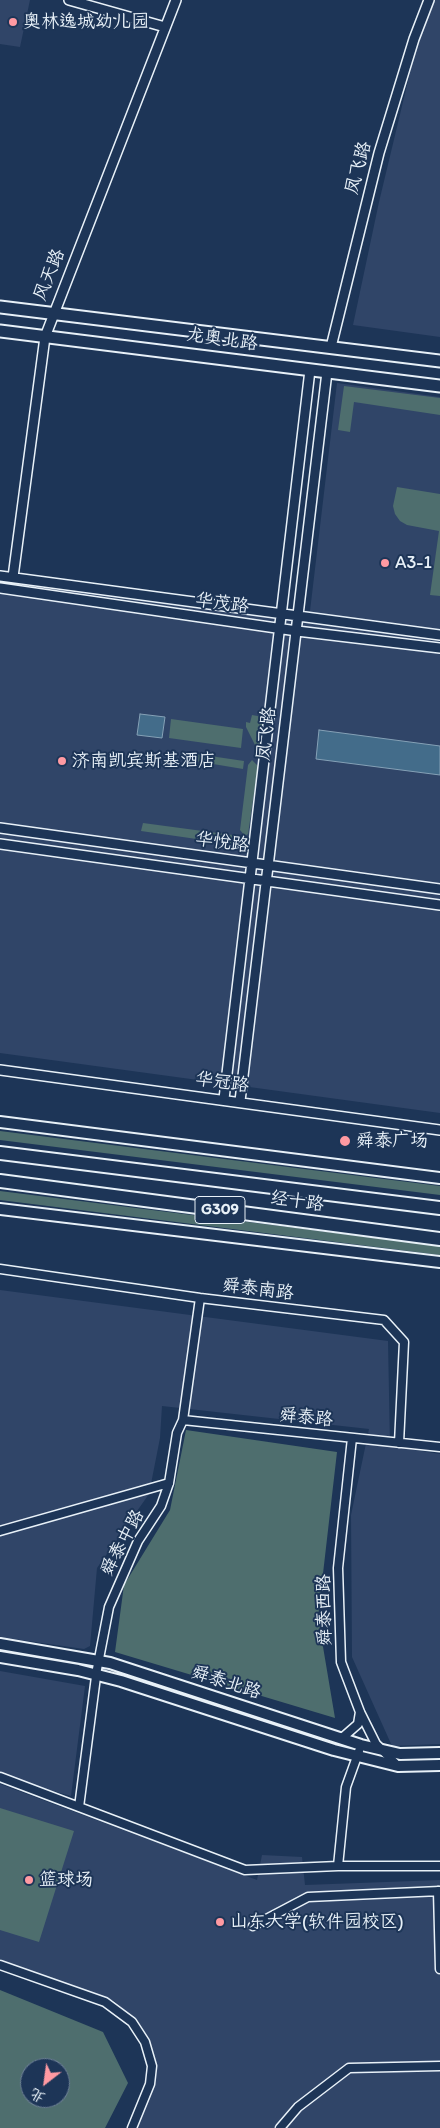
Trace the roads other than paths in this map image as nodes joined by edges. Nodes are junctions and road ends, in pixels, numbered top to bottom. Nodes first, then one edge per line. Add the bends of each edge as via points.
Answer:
1 (69, 0) edge
2 (176, 0) edge
3 (429, 0) edge
4 (165, 27) junction
5 (0, 307) edge
6 (52, 314) junction
7 (0, 331) edge
8 (45, 337) junction
9 (331, 347) junction
10 (440, 361) edge
11 (310, 370) junction
12 (327, 372) junction
13 (440, 386) edge
14 (0, 576) edge
15 (13, 577) junction
16 (0, 588) edge
17 (281, 614) junction
18 (298, 616) junction
19 (280, 628) junction
20 (297, 631) junction
21 (440, 635) edge
22 (440, 648) edge
23 (0, 828) edge
24 (0, 844) edge
25 (252, 864) junction
26 (268, 866) junction
27 (250, 878) junction
28 (266, 880) junction
29 (440, 889) edge
30 (440, 905) edge
31 (0, 1070) edge
32 (224, 1099) junction
33 (240, 1101) junction
34 (0, 1122) edge
35 (440, 1130) edge
36 (0, 1153) edge
37 (440, 1178) edge
38 (0, 1181) edge
39 (440, 1208) edge
40 (0, 1209) edge
41 (440, 1239) edge
42 (440, 1262) edge
43 (0, 1269) edge
44 (200, 1298) junction
45 (183, 1420) junction
46 (352, 1438) junction
47 (399, 1443) junction
48 (440, 1448) edge
49 (168, 1483) junction
50 (0, 1531) edge
51 (0, 1644) edge
52 (0, 1657) edge
53 (97, 1668) junction
54 (360, 1712) junction
55 (339, 1738) junction
56 (361, 1745) junction
57 (380, 1749) junction
58 (440, 1753) edge
59 (357, 1756) junction
60 (440, 1765) edge
61 (398, 1766) junction
62 (0, 1777) edge
63 (79, 1807) junction
64 (338, 1866) junction
65 (440, 1866) edge
66 (439, 1891) edge
67 (253, 1926) dead end
68 (0, 1965) edge
69 (440, 1969) edge
70 (440, 2066) edge
71 (132, 2128) edge
72 (280, 2128) edge

1 - 4 street
2 - 4 street, 风天路
3 - 9 street, 凤飞路 via 379,153
4 - 6 street, 风天路
5 - 6 main road, 龙奥北路
6 - 8 street, 风天路
6 - 9 main road, 龙奥北路
7 - 8 main road, 龙奥北路
8 - 11 main road, 龙奥北路
8 - 15 street, 风天路
9 - 10 main road, 龙奥北路
11 - 12 main road, 龙奥北路
11 - 17 street, 凤飞路
12 - 13 main road, 龙奥北路
12 - 18 street, 凤飞路
14 - 15 street, 华茂路
15 - 17 street, 华茂路
16 - 19 street, 华茂路
17 - 18 street, 华茂路
17 - 19 street, 凤飞路
18 - 20 street, 凤飞路
18 - 21 street, 华茂路
19 - 20 street, 华茂路
19 - 25 street, 凤飞路
20 - 22 street, 华茂路
20 - 26 street, 凤飞路
23 - 25 street, 华悦路
24 - 27 street
25 - 26 street, 华悦路
25 - 27 street, 凤飞路
26 - 28 street, 凤飞路
26 - 29 street, 华悦路
27 - 28 street
27 - 32 street, 凤飞路
28 - 30 street
28 - 33 street, 凤飞路
31 - 32 street, 华冠路
32 - 33 street, 华冠路
33 - 35 street, 华冠路
34 - 37 main road
36 - 39 highway, 经十路 / G309
38 - 41 highway, 经十路 / G309
40 - 42 main road
43 - 44 street, 舜泰南路
44 - 45 street
44 - 47 street, 舜泰南路 via 384,1320 404,1342
45 - 46 street, 舜泰路
45 - 49 street, 舜泰中路
46 - 47 street, 舜泰路
46 - 54 street, 舜泰西路 via 338,1568 341,1662
47 - 48 street, 舜泰路
49 - 50 street
49 - 53 street, 舜泰中路 via 161,1506 138,1541 108,1607
51 - 53 main road, 舜泰北路
52 - 53 main road
53 - 55 main road, 舜泰北路
53 - 59 main road
53 - 63 street, 舜泰中路
54 - 55 street via 358,1724
54 - 57 street, 舜泰西路
55 - 56 main road, 舜泰北路
56 - 57 main road, 舜泰北路
56 - 59 street
57 - 58 main road, 舜泰北路 via 400,1754
57 - 61 street, 舜泰西路
59 - 61 main road
59 - 64 street via 346,1786
60 - 61 main road
62 - 63 street
63 - 64 street via 245,1870
64 - 65 street
66 - 67 street via 308,1897
66 - 69 street
68 - 71 street via 105,2002 132,2022 145,2042 152,2066 150,2084
70 - 72 street via 349,2068 298,2107

